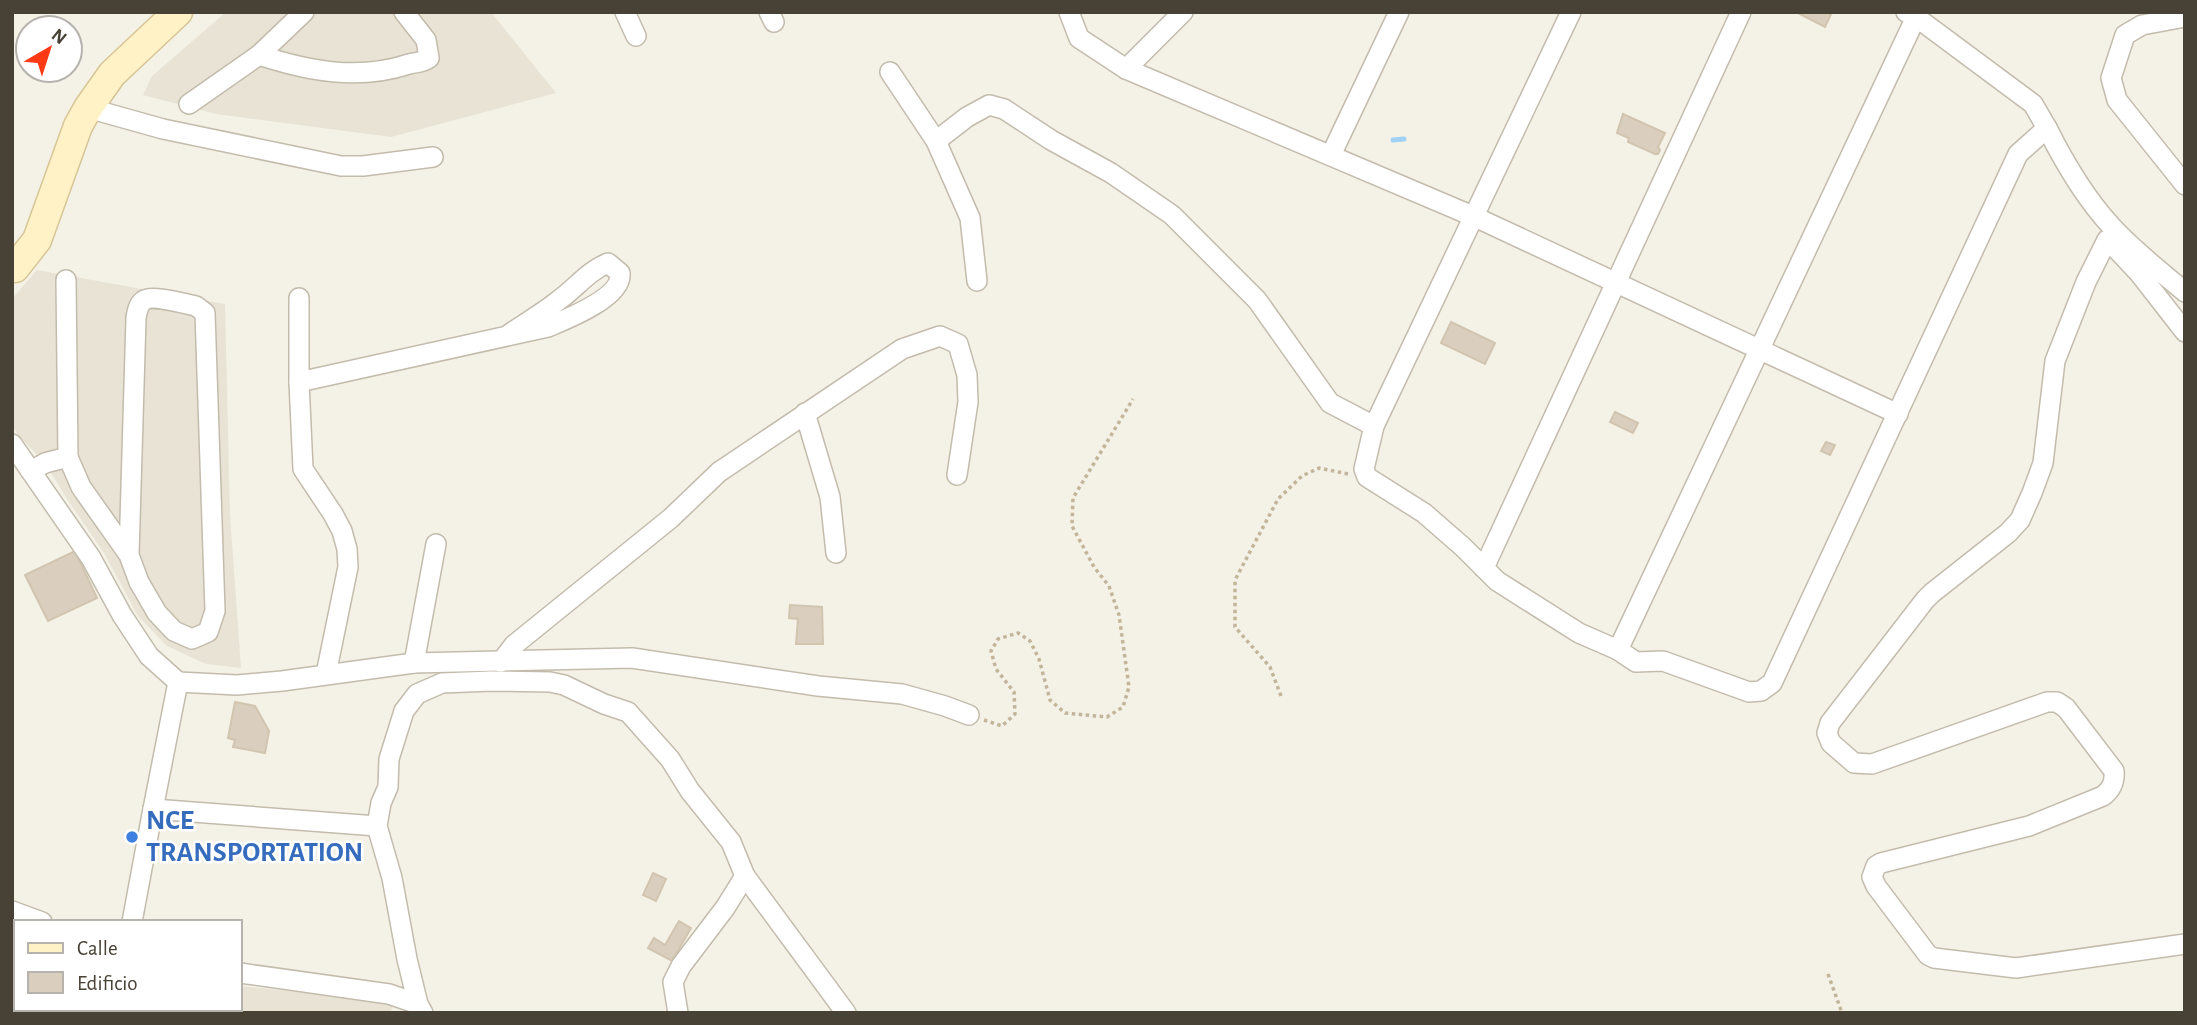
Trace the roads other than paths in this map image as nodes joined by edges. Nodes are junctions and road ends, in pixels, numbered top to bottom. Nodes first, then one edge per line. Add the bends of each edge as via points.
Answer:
1 (304, 12) edge
2 (404, 12) edge
3 (625, 12) edge
4 (1069, 12) edge
5 (1183, 12) edge
6 (1399, 12) edge
7 (1571, 12) edge
8 (1741, 12) edge
9 (1911, 14) edge
10 (171, 15) edge
11 (2185, 17) edge
12 (636, 36) dead end
13 (259, 55) junction
14 (1126, 69) junction
15 (890, 72) dead end
16 (189, 104) dead end
17 (88, 108) junction
18 (2047, 128) junction
19 (936, 141) junction
20 (1331, 155) junction
21 (433, 157) dead end
22 (2185, 185) edge
23 (1475, 217) junction
24 (2110, 234) junction
25 (13, 270) edge
26 (66, 280) dead end
27 (976, 281) dead end
28 (1616, 282) junction
29 (2185, 292) edge
30 (299, 298) dead end
31 (2185, 332) edge
32 (508, 335) junction
33 (1759, 349) junction
34 (299, 382) junction
35 (805, 413) junction
36 (1898, 414) junction
37 (1374, 426) junction
38 (12, 444) edge
39 (68, 457) junction
40 (31, 471) junction
41 (957, 475) dead end
42 (436, 544) dead end
43 (836, 553) dead end
44 (130, 555) junction
45 (1484, 568) junction
46 (1618, 650) junction
47 (501, 662) junction
48 (414, 663) junction
49 (326, 674) junction
50 (178, 682) junction
51 (969, 715) road end
52 (153, 809) junction
53 (377, 826) junction
54 (745, 876) junction
55 (12, 911) edge
56 (37, 920) edge
57 (132, 920) edge
58 (2185, 944) edge
59 (242, 973) edge
60 (420, 1009) edge
61 (678, 1013) edge
62 (846, 1013) edge

1 - 13 street
2 - 13 street via 426,40 429,58 424,62 395,70 345,74 299,68
3 - 12 street
4 - 14 street via 1079,38
5 - 14 street
6 - 20 street
7 - 23 street
8 - 28 street
9 - 18 street via 2032,104
9 - 33 street
10 - 17 street via 112,74
11 - 22 street via 2143,25 2125,35 2111,78 2117,100
13 - 16 street
14 - 20 street
15 - 19 street
17 - 21 street via 163,130 341,166
17 - 25 street via 37,240
18 - 24 street
18 - 36 street via 2018,154
19 - 27 street via 970,218
19 - 37 street via 989,105 1004,109 1111,173 1172,215 1257,300 1330,403
20 - 23 street
23 - 28 street
23 - 37 street
24 - 29 street
24 - 31 street
24 - 58 street via 2055,361 2043,463 2020,520 1932,593 1830,723 1827,733 1831,743 1854,763 1872,764 2057,702 2114,771 2109,791 2029,826 1881,863 1872,877 1876,886 1934,958 2016,968
26 - 39 street
28 - 33 street
28 - 45 street
30 - 34 street
32 - 32 street via 548,327 576,315 617,288 620,273 608,263 598,267
32 - 34 street
33 - 36 street
33 - 46 street
34 - 49 street via 303,469 333,514 347,549 348,567
35 - 41 street via 902,349 940,336 958,344 967,375 968,402
35 - 43 street via 830,497
35 - 47 street via 719,472 671,518 513,645
36 - 46 street via 1772,683 1749,692 1663,661 1636,662
37 - 45 street via 1364,469 1367,477 1424,513
38 - 40 street
39 - 40 street
39 - 44 street via 81,487
40 - 50 street via 91,558 149,656
42 - 48 street
44 - 44 street via 136,318 143,300 151,297 196,306 205,313 215,611 208,632 192,639 174,631 139,582
45 - 46 street via 1559,621
47 - 48 street
47 - 51 street via 632,658 902,694
48 - 49 street
49 - 50 street via 237,685
50 - 52 street
52 - 53 street
52 - 57 street
53 - 54 street via 396,734 404,711 417,694 442,683 550,682 628,712 732,842
53 - 60 street
54 - 61 street via 673,982
54 - 62 street
55 - 56 street
59 - 60 street via 389,994

